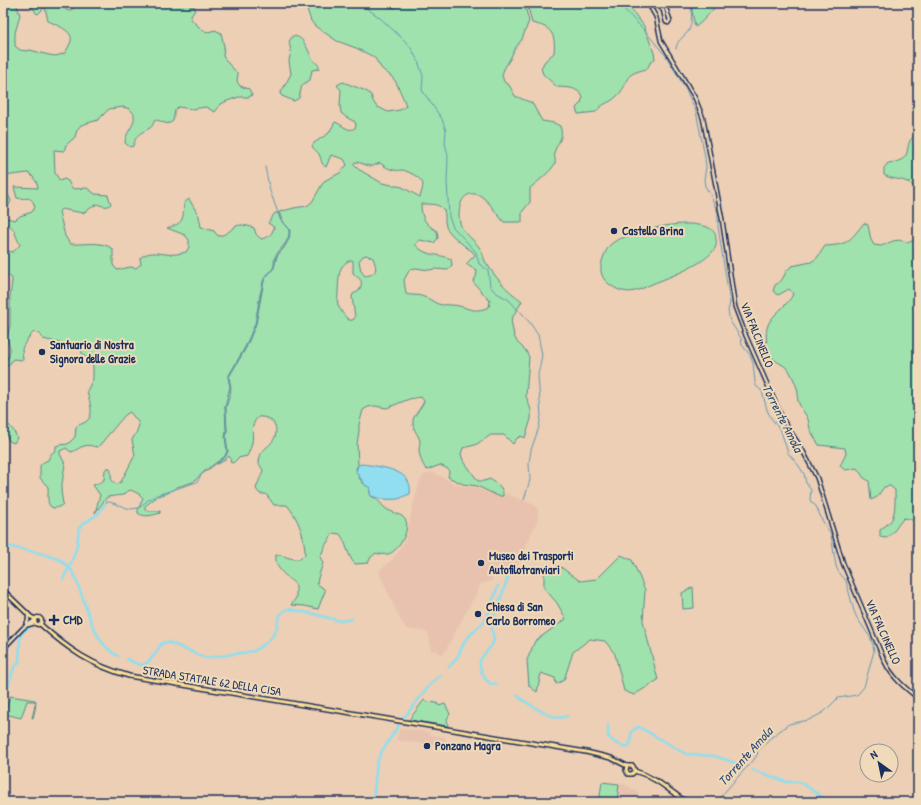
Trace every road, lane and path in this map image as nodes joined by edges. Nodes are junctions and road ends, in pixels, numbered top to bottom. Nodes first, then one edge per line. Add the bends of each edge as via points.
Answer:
1 (648, 3) edge
2 (656, 3) edge
3 (664, 3) edge
4 (3, 590) edge
5 (28, 614) junction
6 (35, 621) junction
7 (40, 624) junction
8 (23, 628) junction
9 (3, 649) edge
10 (918, 698) edge
11 (628, 766) junction
12 (635, 771) junction
13 (686, 802) edge

1 - 10 street, VIA FALCINELLO via 656,17 659,38 695,98 703,118 738,314 783,420 817,478 843,563 887,668
2 - 3 street via 663,10 668,23 670,20
4 - 5 main road
5 - 6 main road
5 - 8 street via 28,621
6 - 7 main road
6 - 7 main road, STRADA STATALE 62 DELLA CISA via 37,618 40,619
6 - 8 street
7 - 11 main road, STRADA STATALE 62 DELLA CISA via 78,655 129,676 586,752 611,758
8 - 9 street
11 - 12 main road via 633,766
11 - 12 main road via 628,774
12 - 13 main road via 647,774

